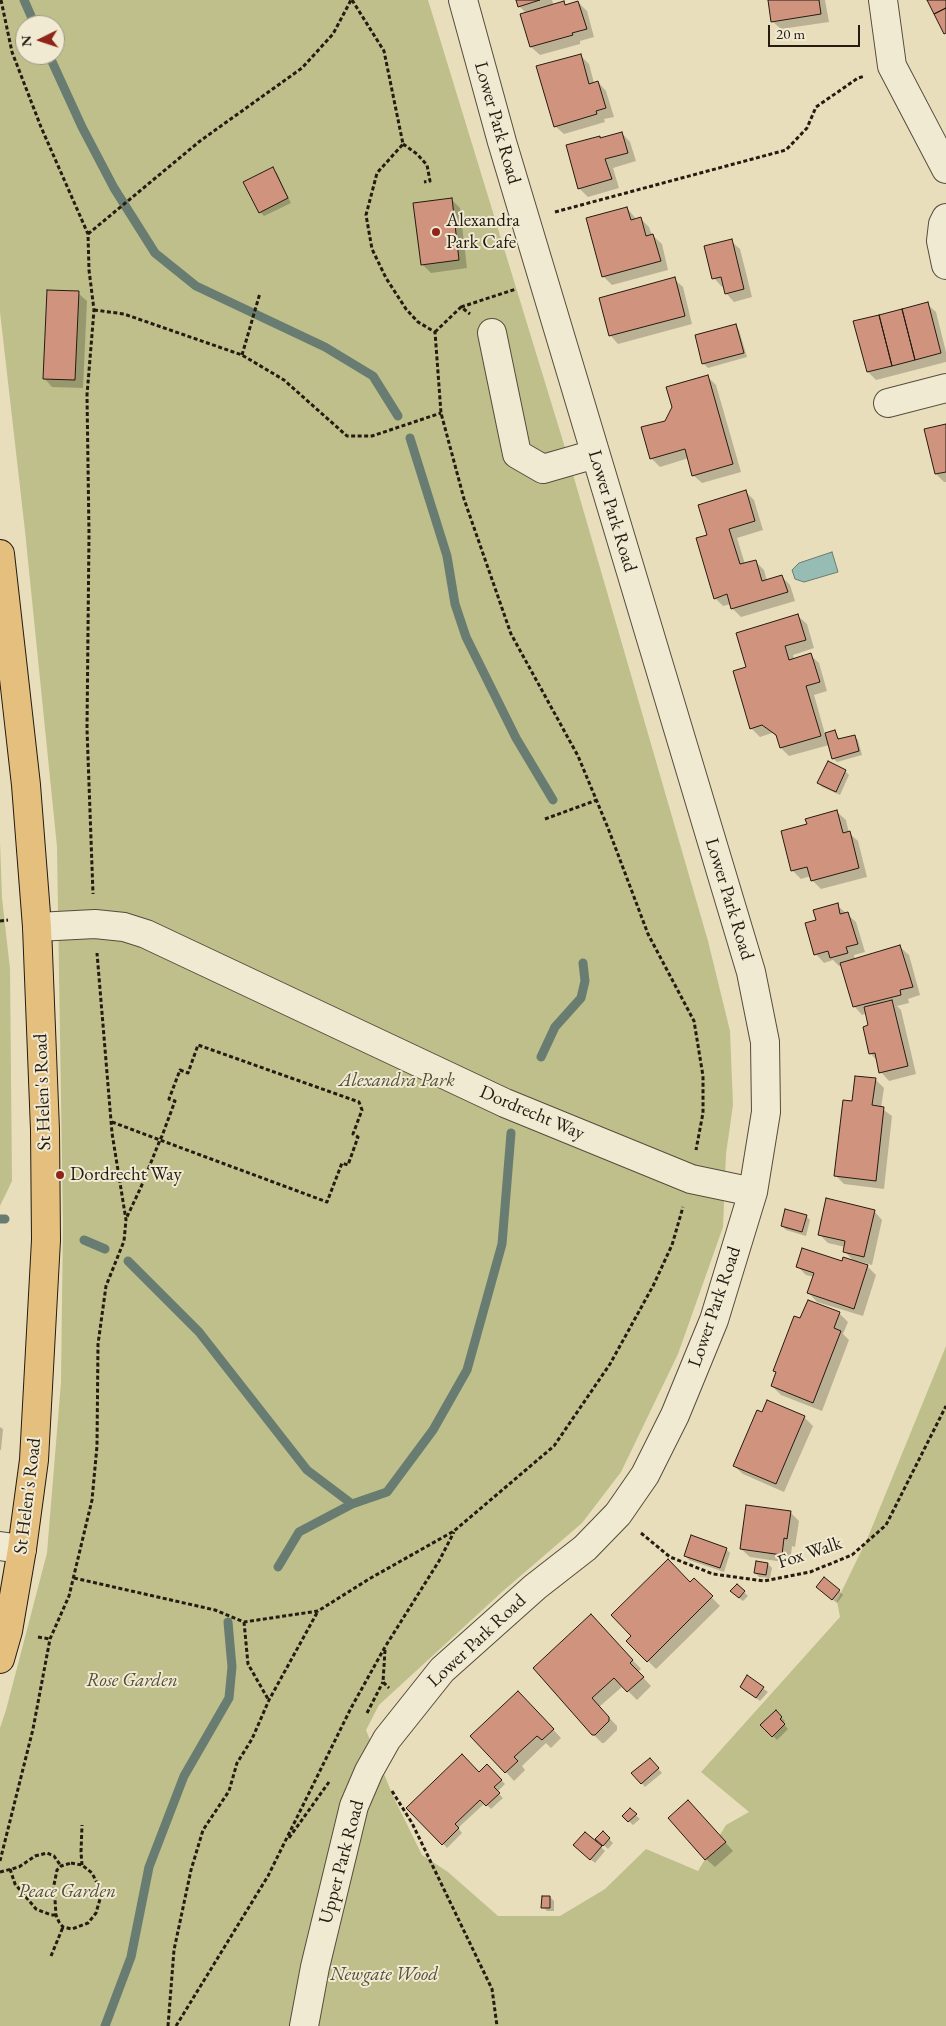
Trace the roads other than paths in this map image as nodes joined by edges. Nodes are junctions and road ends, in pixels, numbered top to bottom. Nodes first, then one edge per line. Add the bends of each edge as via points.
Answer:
1 (463, 0) edge
2 (883, 0) edge
3 (946, 169) edge
4 (946, 218) edge
5 (946, 265) edge
6 (492, 333) dead end
7 (946, 388) edge
8 (888, 403) dead end
9 (595, 454) junction
10 (0, 554) edge
11 (37, 927) junction
12 (753, 1192) junction
13 (11, 1547) edge
14 (0, 1659) edge
15 (409, 1709) joint
16 (304, 2026) edge

1 - 9 street, Lower Park Road
2 - 3 street via 892,66
4 - 5 street via 940,241
6 - 9 street via 517,454 543,469
7 - 8 street
9 - 12 street, Lower Park Road via 751,972 765,1042 766,1112
10 - 11 main road, St Helen's Road via 26,785
11 - 12 street, Dordrecht Way via 95,924 124,927 146,934 505,1103 691,1179
11 - 13 main road, St Helen's Road via 46,1240 34,1460
12 - 15 street, Lower Park Road via 714,1320 675,1415 645,1475 618,1514 585,1548 535,1587 442,1670
13 - 14 main road, St Helen's Road via 8,1630
15 - 16 street, Upper Park Road via 387,1739 354,1806

